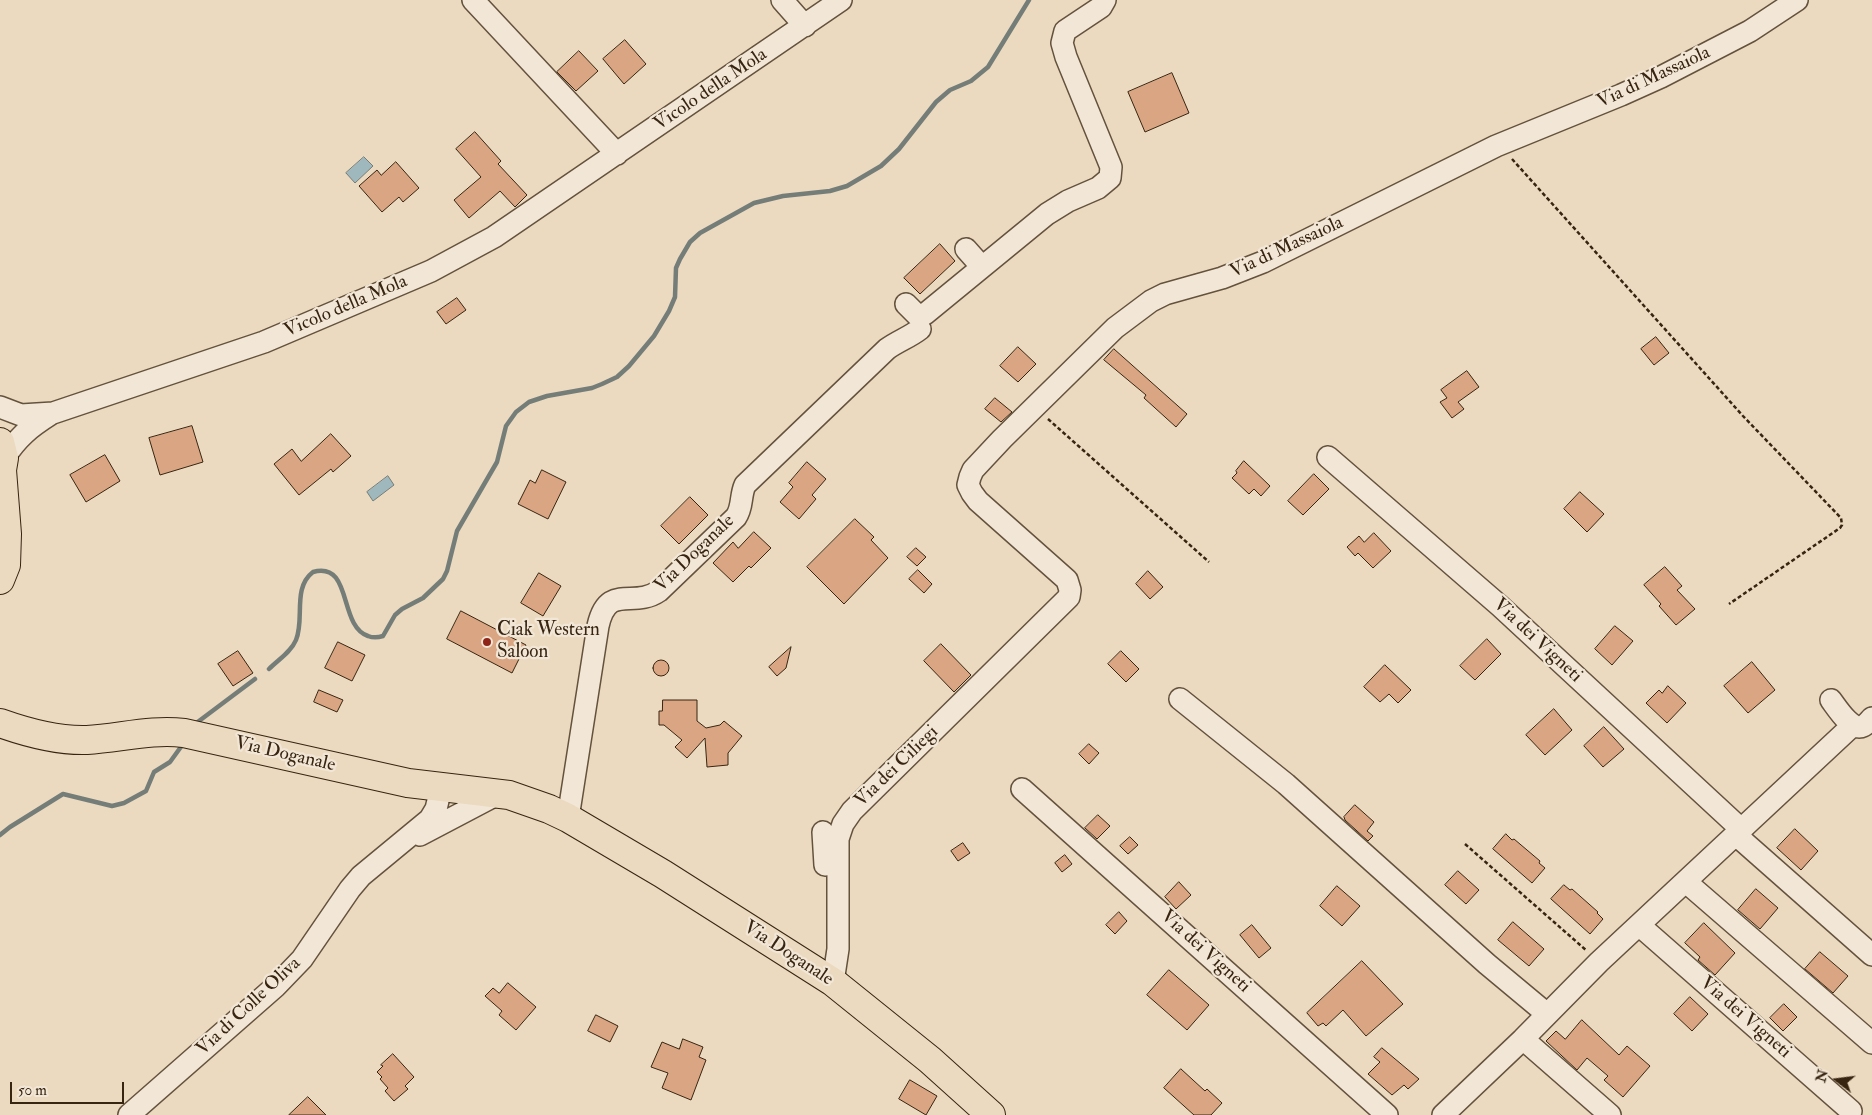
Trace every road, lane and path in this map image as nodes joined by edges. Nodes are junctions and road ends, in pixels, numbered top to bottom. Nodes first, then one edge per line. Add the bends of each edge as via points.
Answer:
1 (473, 0) edge
2 (782, 0) edge
3 (842, 0) edge
4 (1105, 0) edge
5 (1797, 0) edge
6 (805, 26) junction
7 (1496, 146) junction
8 (617, 154) junction
9 (966, 249) dead end
10 (982, 267) junction
11 (906, 304) dead end
12 (920, 329) dead end
13 (0, 407) edge
14 (1035, 407) junction
15 (53, 413) junction
16 (2, 450) edge
17 (1328, 458) dead end
18 (1209, 562) dead end
19 (0, 580) edge
20 (1068, 600) joint
21 (1729, 604) dead end
22 (1180, 698) dead end
23 (1831, 700) dead end
24 (1872, 718) edge
25 (0, 723) edge
26 (1852, 726) junction
27 (441, 788) junction
28 (1022, 789) dead end
29 (498, 794) junction
30 (568, 818) junction
31 (823, 832) dead end
32 (1739, 833) junction
33 (1465, 844) dead end
34 (398, 847) junction
35 (1686, 882) junction
36 (1639, 925) junction
37 (1872, 956) edge
38 (1599, 962) junction
39 (827, 979) junction
40 (1547, 1014) junction
41 (1523, 1039) junction
42 (1872, 1043) edge
43 (1851, 1111) dead end
44 (129, 1115) edge
45 (991, 1115) edge
46 (1387, 1115) edge
47 (1443, 1115) edge
48 (1610, 1115) edge

1 - 8 street
2 - 6 street
3 - 6 street, Vicolo della Mola
4 - 10 street via 1101,7 1065,31 1062,42 1111,167 1110,178 1098,188 1047,214
5 - 7 street, Via di Massaiola via 1750,31 1661,77
6 - 8 street, Vicolo della Mola
7 - 14 street, Via di Massaiola via 1263,262 1151,301 1115,328
7 - 21 path via 1509,155 1744,416 1841,518 1840,528
8 - 15 street, Vicolo della Mola via 494,237 431,271 264,342
9 - 10 street
10 - 11 street via 922,315 917,315
12 - 30 street, Via Doganale via 888,349 745,485 736,517 659,591 605,606 598,626
13 - 15 street, Vicolo della Mola via 21,415
14 - 18 path
14 - 20 street, Via di Massaiola via 974,470 968,485 978,501 1067,580
15 - 16 street, Vicolo della Mola via 28,428
16 - 19 main road, Vicolo della Mola via 7,534 6,564
17 - 32 street, Via dei Vigneti via 1500,606
20 - 39 street, Via dei Ciliegi via 852,811 843,824 838,839 838,949
22 - 40 street via 1286,784
23 - 26 street
24 - 26 street via 1864,726
25 - 27 main road, Via Doganale via 38,735 76,740 155,732 184,733
26 - 32 street
27 - 29 main road, Via Doganale
27 - 34 street, Via di Colle Oliva via 430,819
28 - 46 street, Via dei Vigneti
29 - 30 main road, Via Doganale via 533,802
29 - 34 street, Via di Colle Oliva
30 - 39 main road, Via Doganale
31 - 39 street via 830,947
32 - 35 street
32 - 37 street, Via dei Vigneti
33 - 38 path
34 - 44 street, Via di Colle Oliva via 355,883 310,949 285,978
35 - 36 street
35 - 42 street
36 - 38 street
36 - 43 street, Via dei Vigneti
38 - 40 street
39 - 45 main road, Via Doganale via 930,1060
40 - 41 street
41 - 47 street
41 - 48 street

